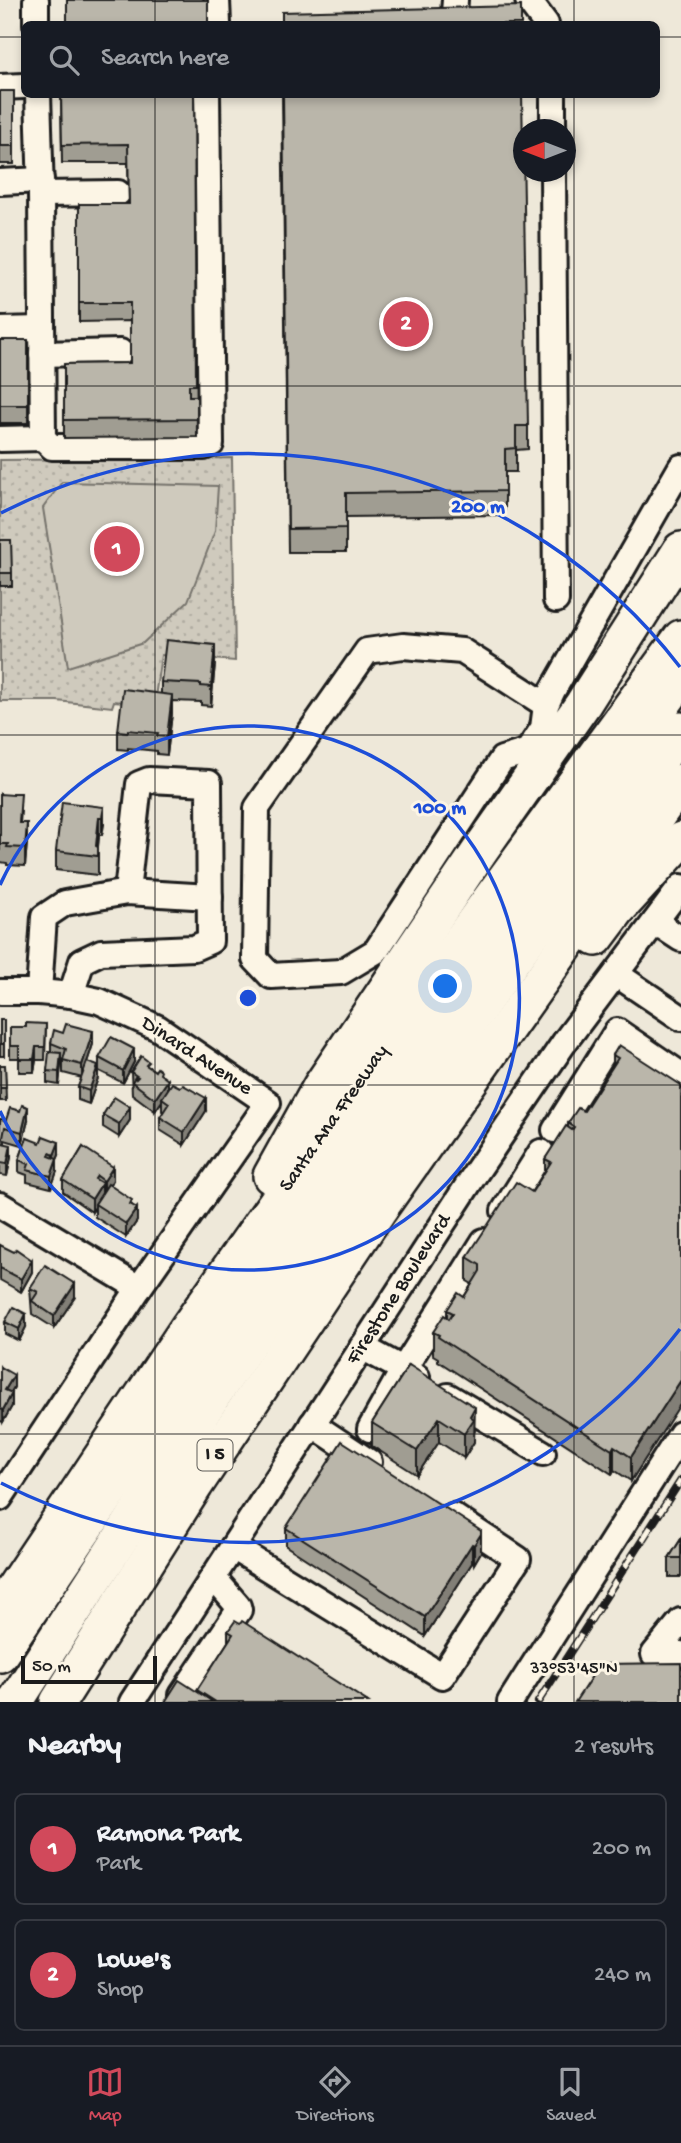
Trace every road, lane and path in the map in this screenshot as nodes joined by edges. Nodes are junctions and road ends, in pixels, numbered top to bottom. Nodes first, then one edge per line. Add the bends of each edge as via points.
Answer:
1 (36, 0) edge
2 (217, 0) edge
3 (528, 0) edge
4 (36, 21) edge
5 (218, 21) edge
6 (544, 21) edge
7 (21, 86) edge
8 (0, 87) edge
9 (38, 98) edge
10 (207, 98) edge
11 (553, 98) edge
12 (553, 119) edge
13 (0, 181) edge
14 (553, 182) edge
15 (41, 187) junction
16 (118, 193) dead end
17 (41, 329) junction
18 (0, 330) edge
19 (120, 352) dead end
20 (42, 355) junction
21 (0, 439) edge
22 (43, 439) junction
23 (681, 467) edge
24 (681, 550) edge
25 (556, 600) dead end
26 (681, 638) edge
27 (681, 679) edge
28 (546, 705) junction
29 (681, 730) edge
30 (681, 782) edge
31 (681, 840) edge
32 (681, 887) edge
33 (127, 892) junction
34 (210, 897) junction
35 (655, 922) junction
36 (680, 936) edge
37 (615, 974) junction
38 (0, 992) edge
39 (39, 992) junction
40 (71, 995) junction
41 (588, 1011) junction
42 (681, 1018) edge
43 (617, 1031) junction
44 (681, 1075) edge
45 (555, 1130) dead end
46 (541, 1152) dead end
47 (0, 1205) edge
48 (378, 1211) junction
49 (139, 1288) junction
50 (187, 1329) junction
51 (362, 1347) junction
52 (403, 1370) junction
53 (312, 1424) junction
54 (369, 1429) dead end
55 (681, 1434) edge
56 (543, 1454) dead end
57 (384, 1471) edge
58 (3, 1486) edge
59 (429, 1500) edge
60 (233, 1546) junction
61 (213, 1577) junction
62 (0, 1609) edge
63 (681, 1621) edge
64 (0, 1654) edge
65 (681, 1654) edge
66 (182, 1695) edge
67 (15, 1702) edge
68 (58, 1702) edge
69 (132, 1702) edge
70 (510, 1702) edge

1 - 4 street
2 - 5 street
3 - 6 street
7 - 8 street
9 - 15 street
10 - 22 street via 211,444 52,447
11 - 12 street
13 - 15 street
14 - 25 street
15 - 16 street
15 - 17 street
17 - 18 street
17 - 20 street
19 - 20 street
20 - 22 street
21 - 22 street
23 - 28 street
24 - 50 highway via 583,704 321,1086
26 - 50 highway, Santa Ana Freeway
27 - 64 highway via 296,1217
28 - 28 street via 462,651 403,646 367,651 257,808 255,959 271,975 341,972 376,951 502,758 527,751 543,728
29 - 67 highway via 348,1197
30 - 48 highway, I 5
31 - 48 highway via 617,910 500,1069
32 - 35 street, Firestone Boulevard
33 - 34 street
33 - 34 street via 139,784 149,780 209,783
33 - 39 street via 65,903 44,917
34 - 40 street via 210,941 194,948 101,952 82,961
35 - 36 street
35 - 37 street, Firestone Boulevard
37 - 41 street, Firestone Boulevard
37 - 42 street
38 - 39 street, Dinard Avenue
39 - 40 street, Dinard Avenue
40 - 49 street, Dinard Avenue via 99,1001 158,1028 268,1103
41 - 43 street
41 - 51 street, Firestone Boulevard
43 - 44 street
43 - 45 street
46 - 52 street
47 - 49 street
48 - 68 highway, I 5 via 195,1485
49 - 58 street
50 - 62 highway, Santa Ana Freeway
51 - 52 street
51 - 53 street, Firestone Boulevard
52 - 54 street
52 - 56 street
53 - 57 street
53 - 60 street, Firestone Boulevard
55 - 70 street
59 - 60 street via 518,1559 442,1676
60 - 61 street, Firestone Boulevard
61 - 66 street via 239,1610
61 - 69 street, Firestone Boulevard
63 - 65 street via 654,1654

